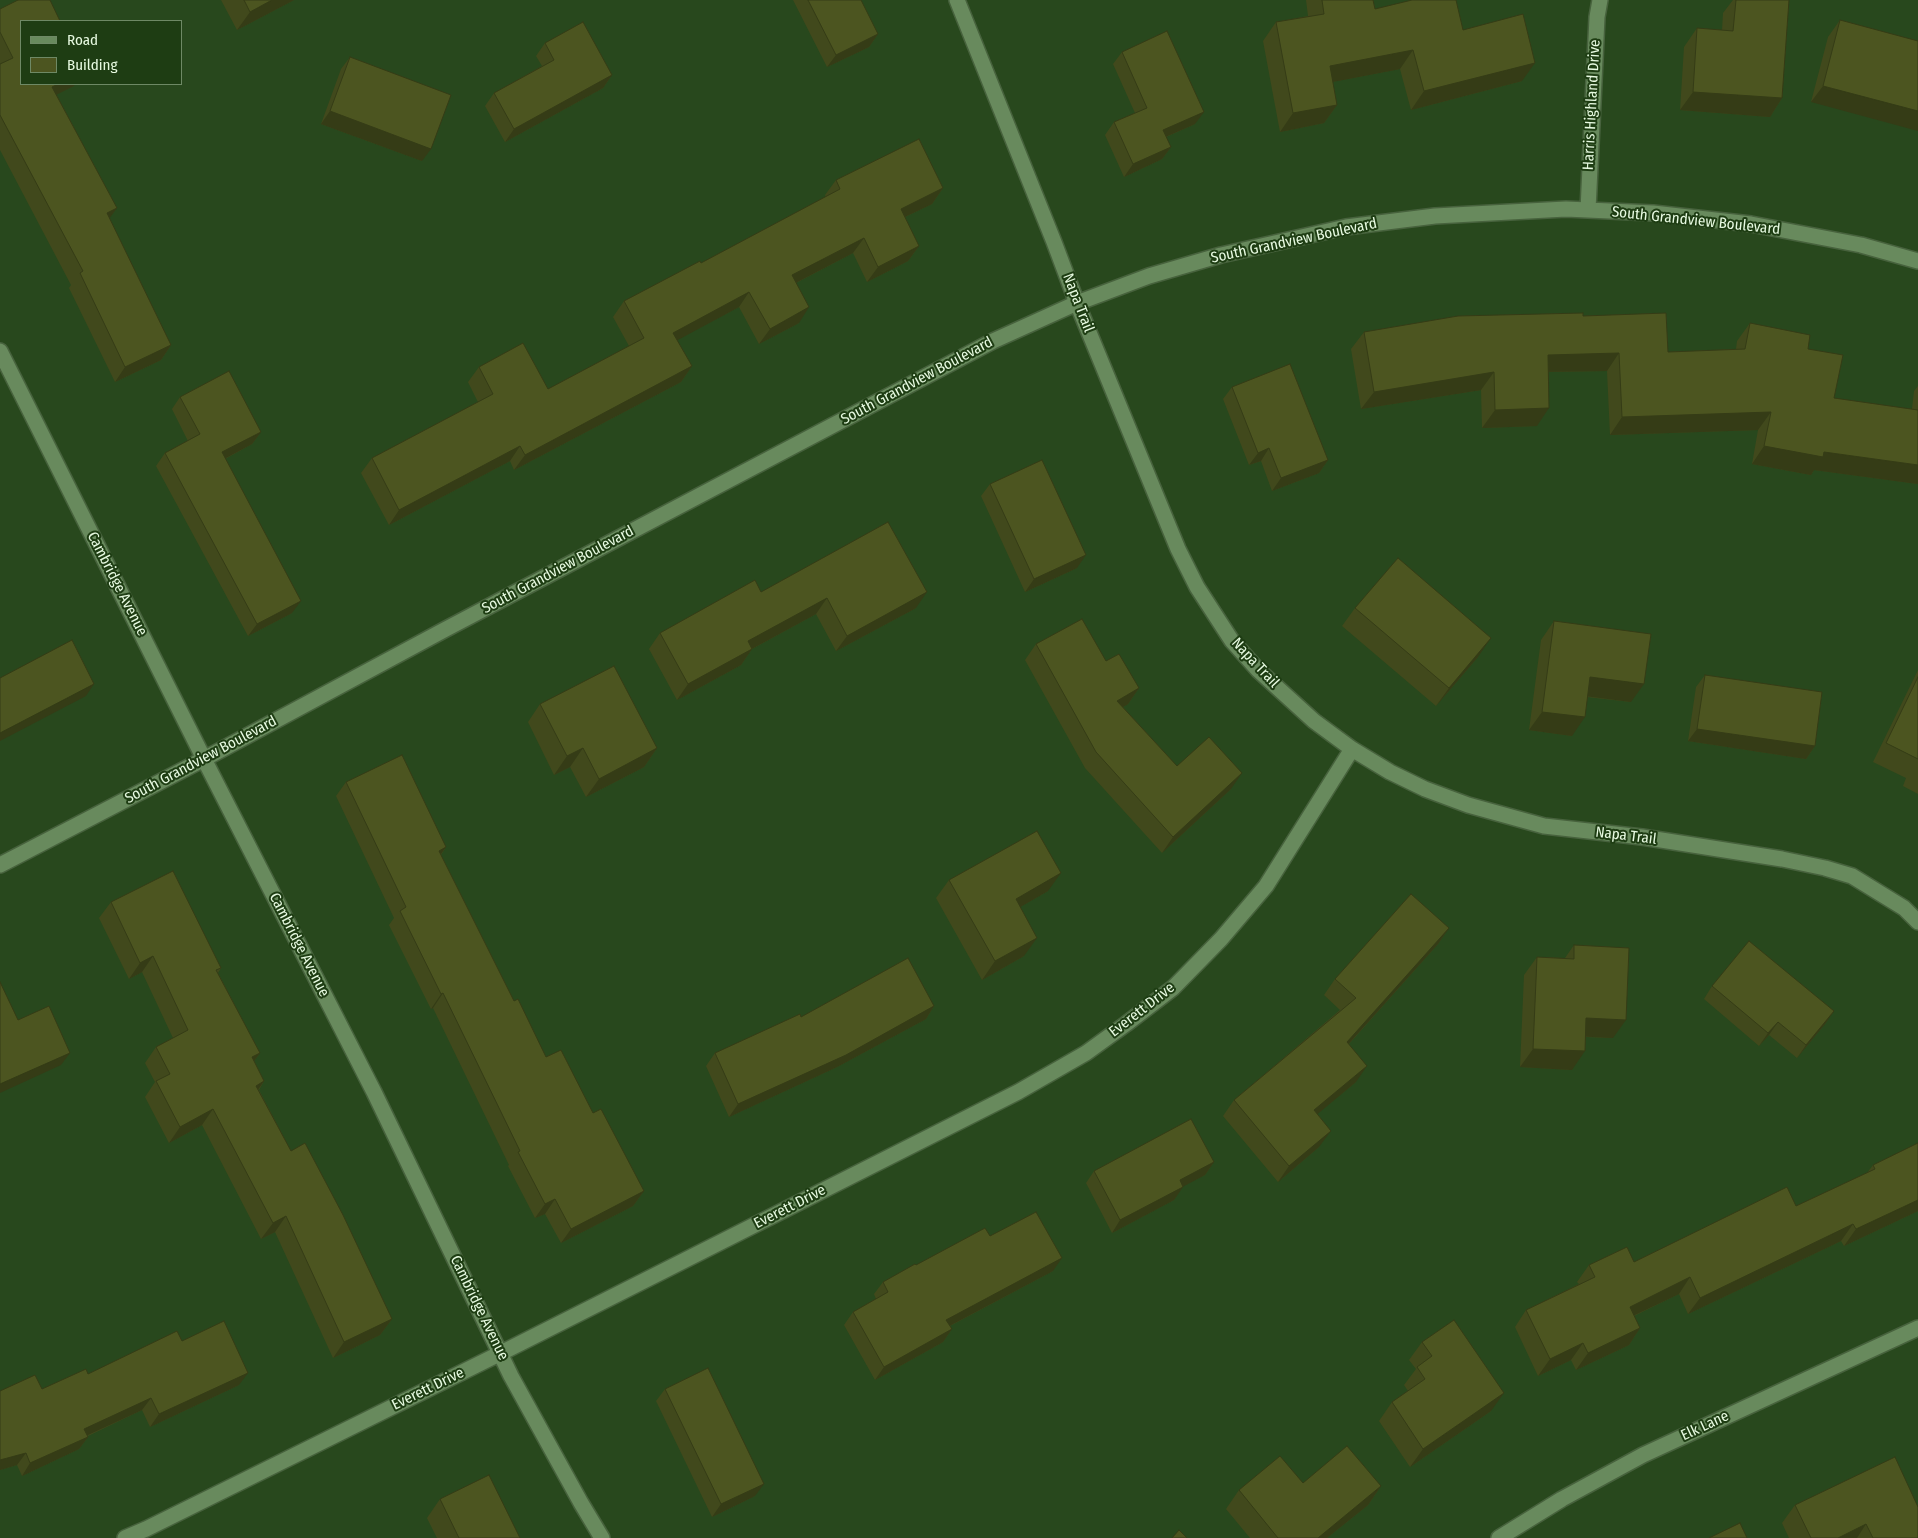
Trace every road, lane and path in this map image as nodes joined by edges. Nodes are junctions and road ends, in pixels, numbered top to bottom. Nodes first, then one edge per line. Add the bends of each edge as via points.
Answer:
1 (957, 0) edge
2 (1600, 0) edge
3 (1588, 210) junction
4 (1918, 261) edge
5 (1077, 302) junction
6 (0, 351) edge
7 (1352, 749) junction
8 (204, 759) junction
9 (0, 865) edge
10 (1918, 922) edge
11 (1918, 1328) edge
12 (501, 1353) junction
13 (125, 1538) edge
14 (602, 1538) edge
15 (1499, 1538) edge

1 - 5 street, Napa Trail
2 - 3 street, Harris Highland Drive
3 - 4 street, South Grandview Boulevard via 1653,213 1751,224 1861,245
3 - 5 street, South Grandview Boulevard via 1435,216 1346,228 1221,255
5 - 7 street, Napa Trail via 1178,550 1197,587 1232,641 1258,670 1314,721
5 - 8 street, South Grandview Boulevard via 993,341
6 - 8 street, Cambridge Avenue
7 - 10 street, Napa Trail via 1425,789 1468,805 1544,826 1688,844 1834,870 1852,876 1904,908
7 - 12 street, Everett Drive via 1259,893 1221,939 1172,988 1086,1053 1018,1092
8 - 9 street, South Grandview Boulevard
8 - 12 street, Cambridge Avenue via 374,1092
11 - 15 street, Elk Lane via 1642,1455
12 - 13 street, Everett Drive
12 - 14 street, Cambridge Avenue

